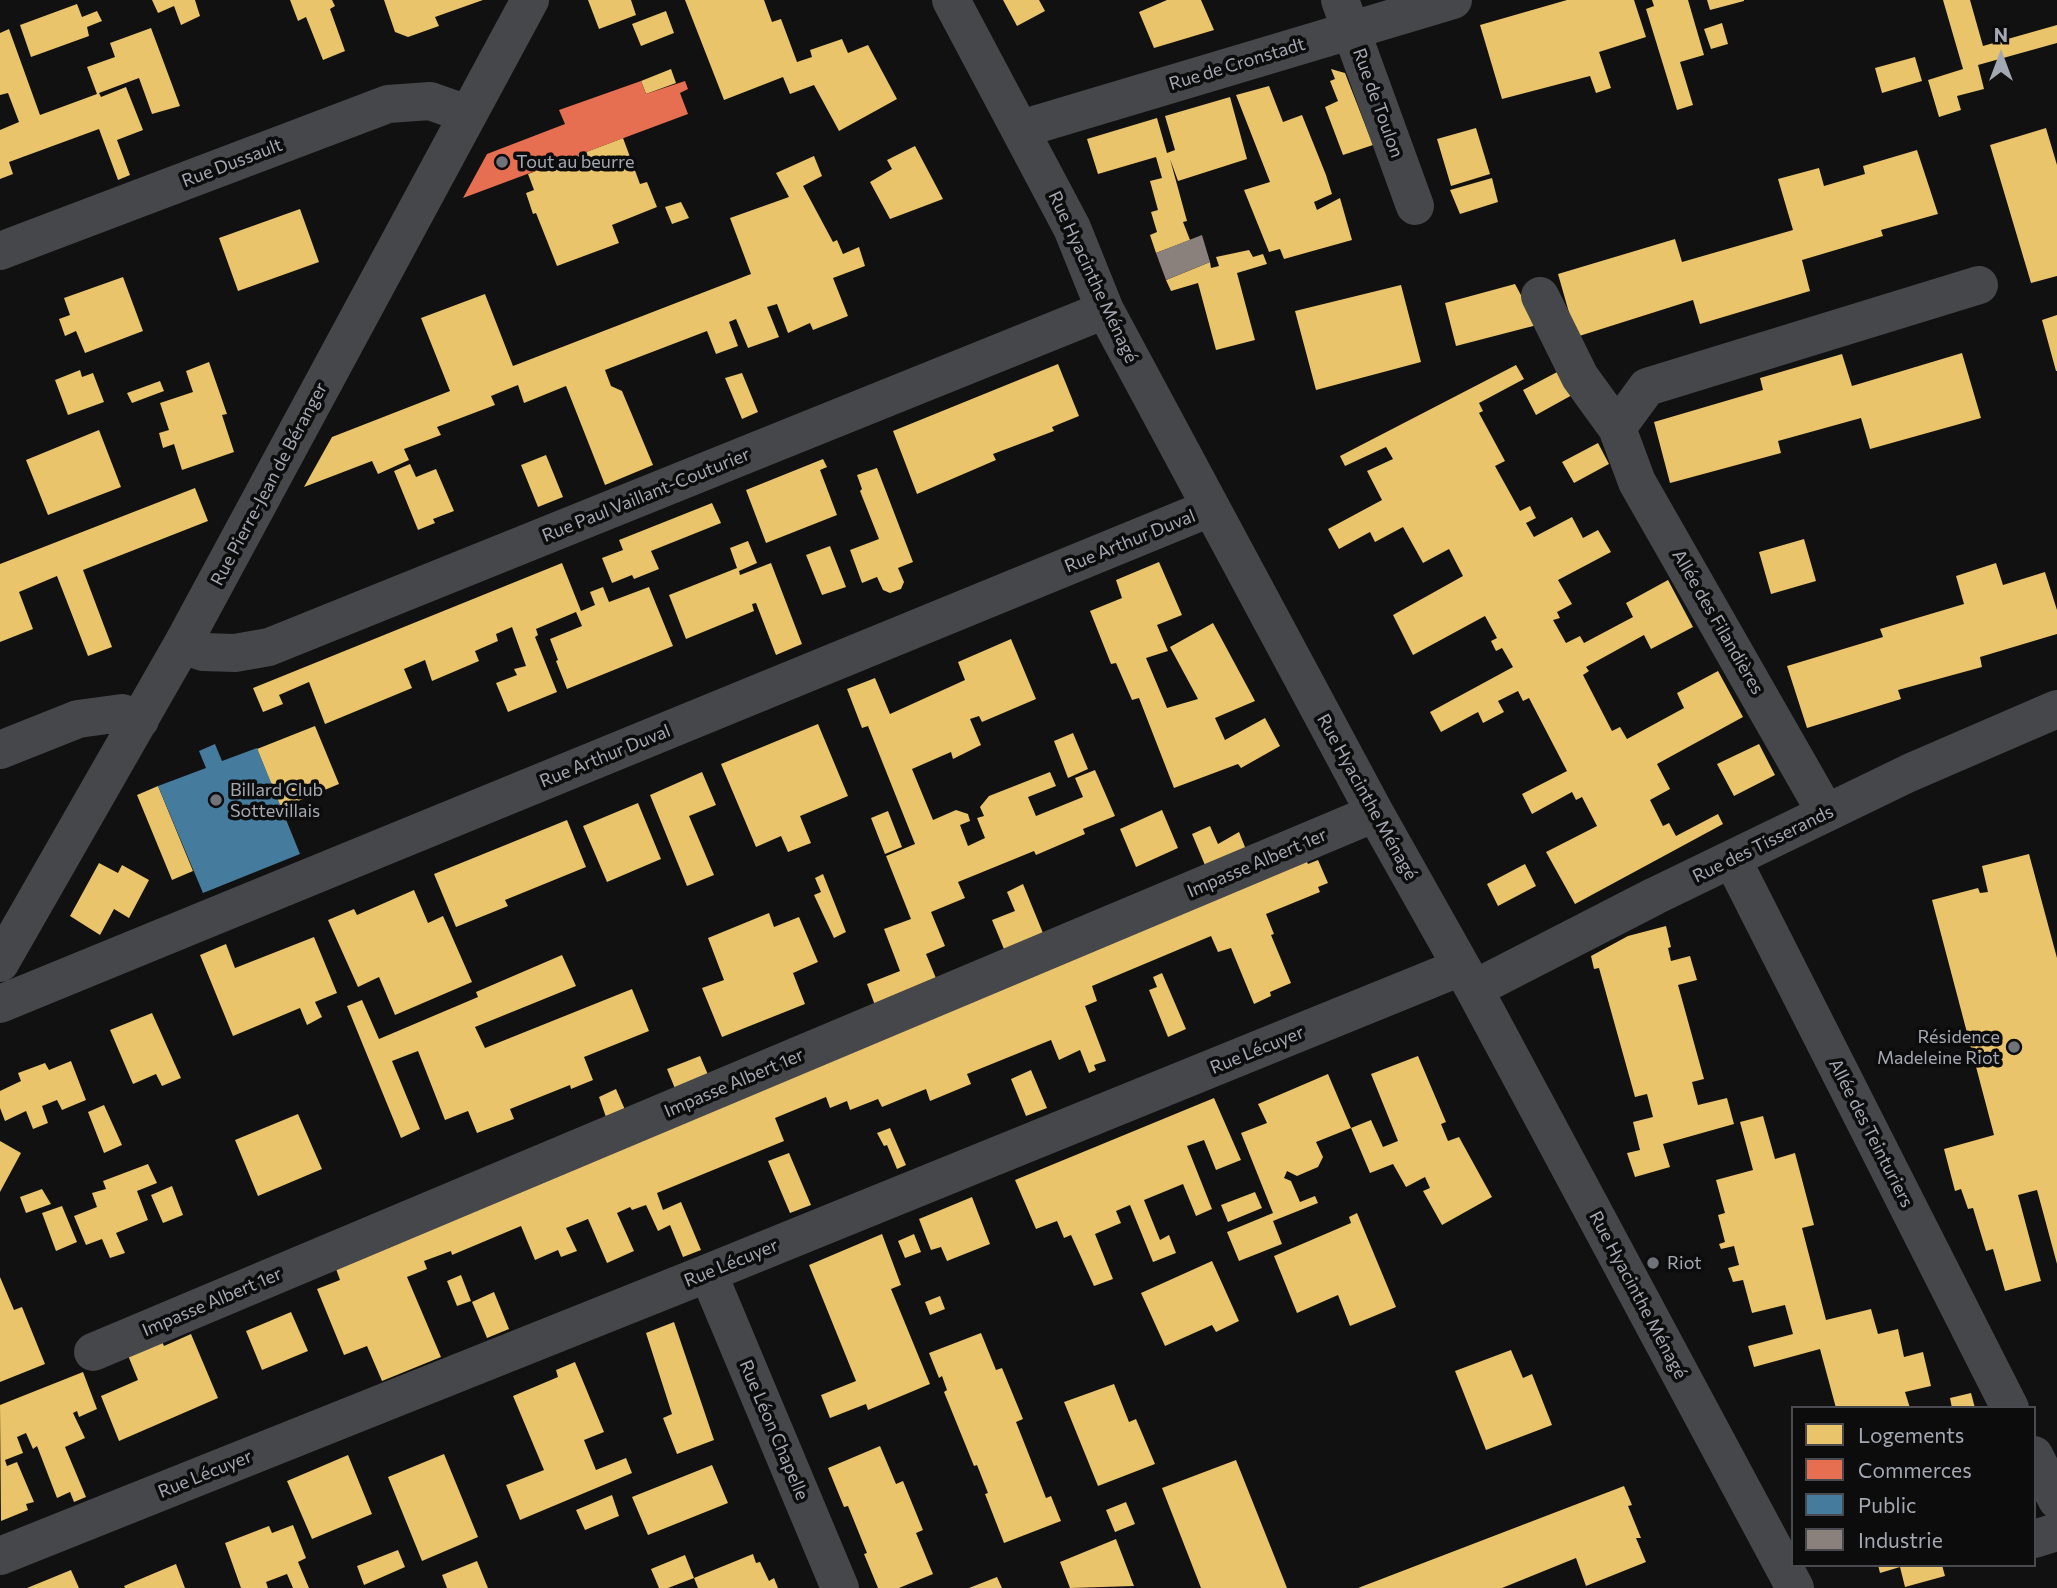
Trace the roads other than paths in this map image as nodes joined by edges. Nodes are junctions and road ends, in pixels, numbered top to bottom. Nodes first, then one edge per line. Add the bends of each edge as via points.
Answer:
1 (530, 0) edge
2 (951, 0) edge
3 (1453, 0) edge
4 (1345, 15) edge
5 (467, 114) junction
6 (1021, 129) junction
7 (1415, 206) dead end
8 (0, 251) edge
9 (1979, 285) dead end
10 (1540, 296) dead end
11 (1105, 310) junction
12 (1617, 428) junction
13 (1210, 508) junction
14 (182, 645) junction
15 (2057, 709) edge
16 (140, 720) junction
17 (0, 750) edge
18 (1375, 813) junction
19 (1826, 813) junction
20 (1732, 859) junction
21 (0, 963) edge
22 (1468, 978) junction
23 (0, 1004) edge
24 (708, 1273) junction
25 (93, 1352) dead end
26 (2009, 1406) edge
27 (2036, 1459) edge
28 (2057, 1500) edge
29 (2057, 1532) edge
30 (2036, 1538) edge
31 (0, 1556) edge
32 (840, 1588) edge
33 (1795, 1588) edge

1 - 5 street, Rue Pierre-Jean de Béranger
2 - 6 street, Rue Hyacinthe Ménagé
3 - 4 street, Rue de Cronstadt
4 - 6 street, Rue de Cronstadt
4 - 7 street, Rue de Toulon
5 - 8 street, Rue Dussault via 430,102 388,104
5 - 14 street, Rue Pierre-Jean de Béranger
6 - 11 street, Rue Hyacinthe Ménagé via 1072,228
9 - 12 street via 1647,387
10 - 12 street, Allée des Filandières via 1580,377
11 - 13 street, Rue Hyacinthe Ménagé
11 - 14 street, Rue Paul Vaillant-Couturier via 269,648 214,653
12 - 19 street, Allée des Filandières via 1637,482
13 - 18 street, Rue Hyacinthe Ménagé
13 - 23 street, Rue Arthur Duval
14 - 16 street, Rue Pierre-Jean de Béranger
15 - 19 street, Rue des Tisserands
16 - 17 street via 122,713 78,719
16 - 21 street, Rue Pierre-Jean de Béranger
18 - 22 street, Rue Hyacinthe Ménagé
18 - 25 street, Impasse Albert 1er
19 - 20 street, Rue des Tisserands
20 - 22 street, Rue des Tisserands
20 - 26 street, Allée des Teinturiers
22 - 24 street, Rue Lécuyer
22 - 33 street, Rue Hyacinthe Ménagé
24 - 31 street, Rue Lécuyer
24 - 32 street, Rue Léon Chapelle
27 - 28 street
29 - 30 street

